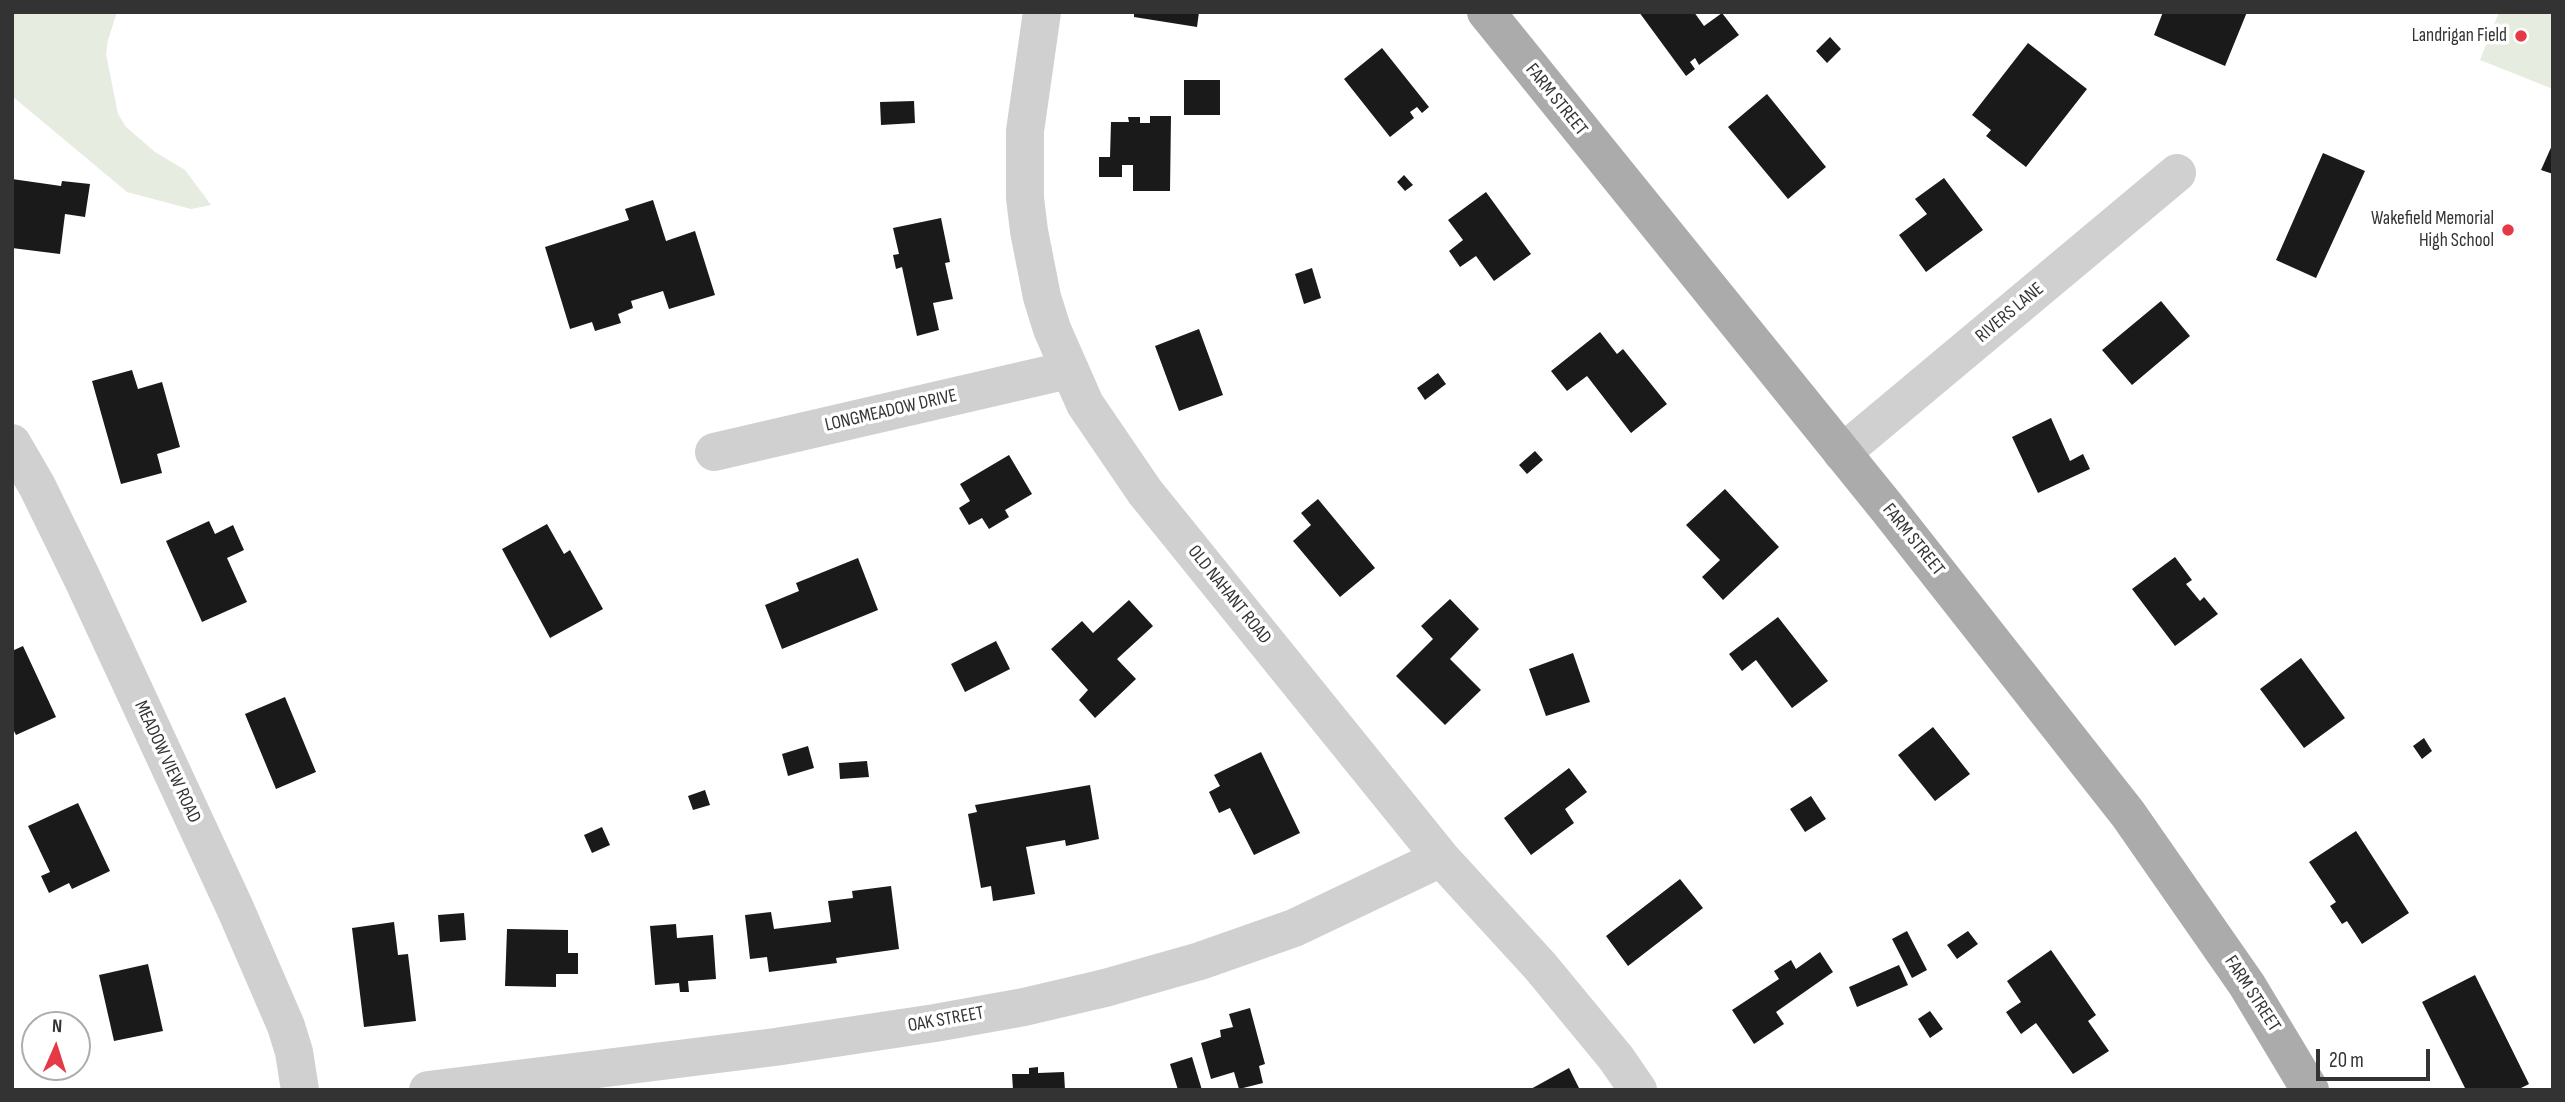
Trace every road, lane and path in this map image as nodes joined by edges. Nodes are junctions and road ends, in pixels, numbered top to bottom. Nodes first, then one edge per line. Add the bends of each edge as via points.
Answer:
1 (1042, 12) edge
2 (1486, 12) edge
3 (2177, 173) dead end
4 (1068, 370) junction
5 (12, 443) edge
6 (715, 452) dead end
7 (1842, 453) junction
8 (1441, 858) junction
9 (300, 1090) edge
10 (428, 1090) edge
11 (1637, 1090) edge
12 (2310, 1090) edge

1 - 4 street, OLD NAHANT ROAD via 1025,131 1025,198 1042,297
2 - 7 main road, FARM STREET
3 - 7 street, RIVERS LANE
4 - 6 street, LONGMEADOW DRIVE
4 - 8 street, OLD NAHANT ROAD via 1096,421 1145,492
5 - 9 street, MEADOW VIEW ROAD via 83,580 235,908 286,1026
7 - 12 main road, FARM STREET via 2128,814 2247,985
8 - 10 street, OAK STREET via 1294,928 1200,961 1078,994 934,1023 789,1045
8 - 11 street, OLD NAHANT ROAD via 1540,966

